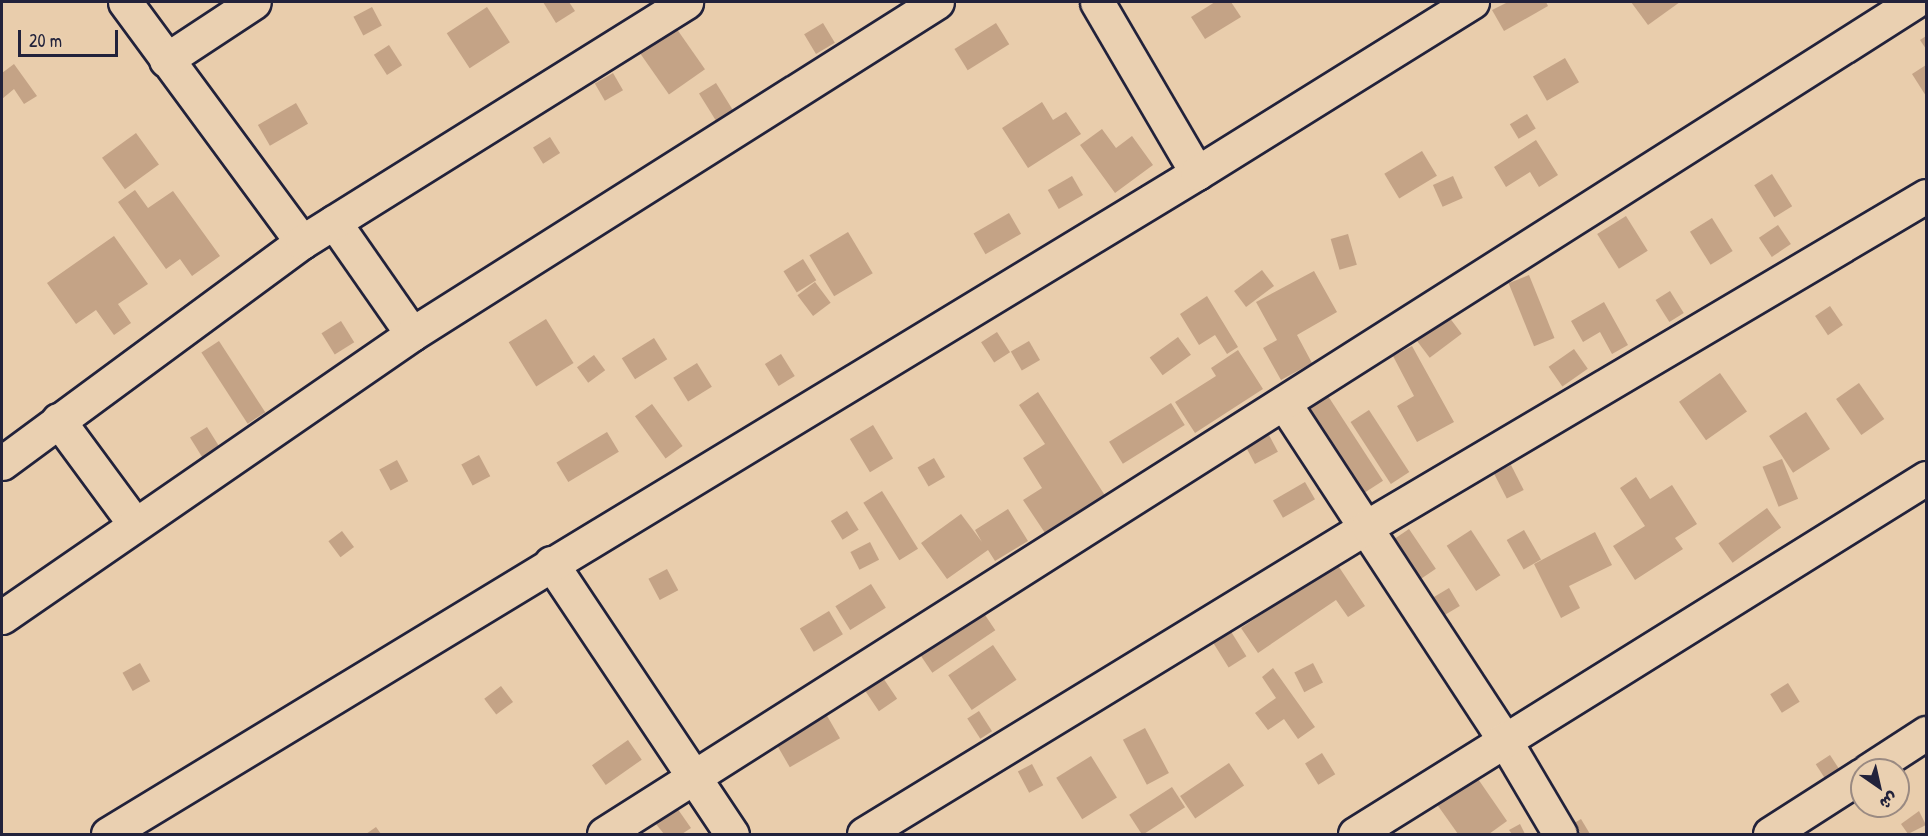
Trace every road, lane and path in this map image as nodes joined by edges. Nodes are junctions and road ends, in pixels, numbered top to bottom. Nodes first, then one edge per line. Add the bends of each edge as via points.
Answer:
1 (125, 2) edge
2 (254, 2) edge
3 (686, 2) edge
4 (937, 2) edge
5 (1097, 2) edge
6 (1472, 2) edge
7 (1914, 2) edge
8 (166, 60) junction
9 (1197, 173) junction
10 (1926, 196) edge
11 (334, 222) junction
12 (302, 242) junction
13 (412, 334) junction
14 (1284, 403) junction
15 (58, 420) junction
16 (2, 463) edge
17 (1926, 478) edge
18 (134, 523) junction
19 (1368, 526) junction
20 (551, 563) junction
21 (2, 617) edge
22 (1926, 733) edge
23 (1504, 739) junction
24 (1887, 758) edge
25 (695, 776) junction
26 (1850, 783) edge
27 (108, 834) edge
28 (604, 834) edge
29 (732, 834) edge
30 (864, 834) edge
31 (1355, 834) edge
32 (1560, 834) edge
33 (1770, 834) edge

1 - 8 street
2 - 8 street
3 - 11 street
4 - 13 street
5 - 9 street
6 - 9 street
7 - 14 street
8 - 12 street
9 - 20 street
10 - 19 street
11 - 12 street
11 - 13 street
12 - 15 street
13 - 18 street
14 - 19 street
14 - 25 street
15 - 16 street
15 - 18 street
17 - 23 street
18 - 21 street
19 - 23 street
19 - 30 street
20 - 25 street
20 - 27 street
22 - 24 street
23 - 31 street
23 - 32 street
25 - 28 street
25 - 29 street
26 - 33 street

